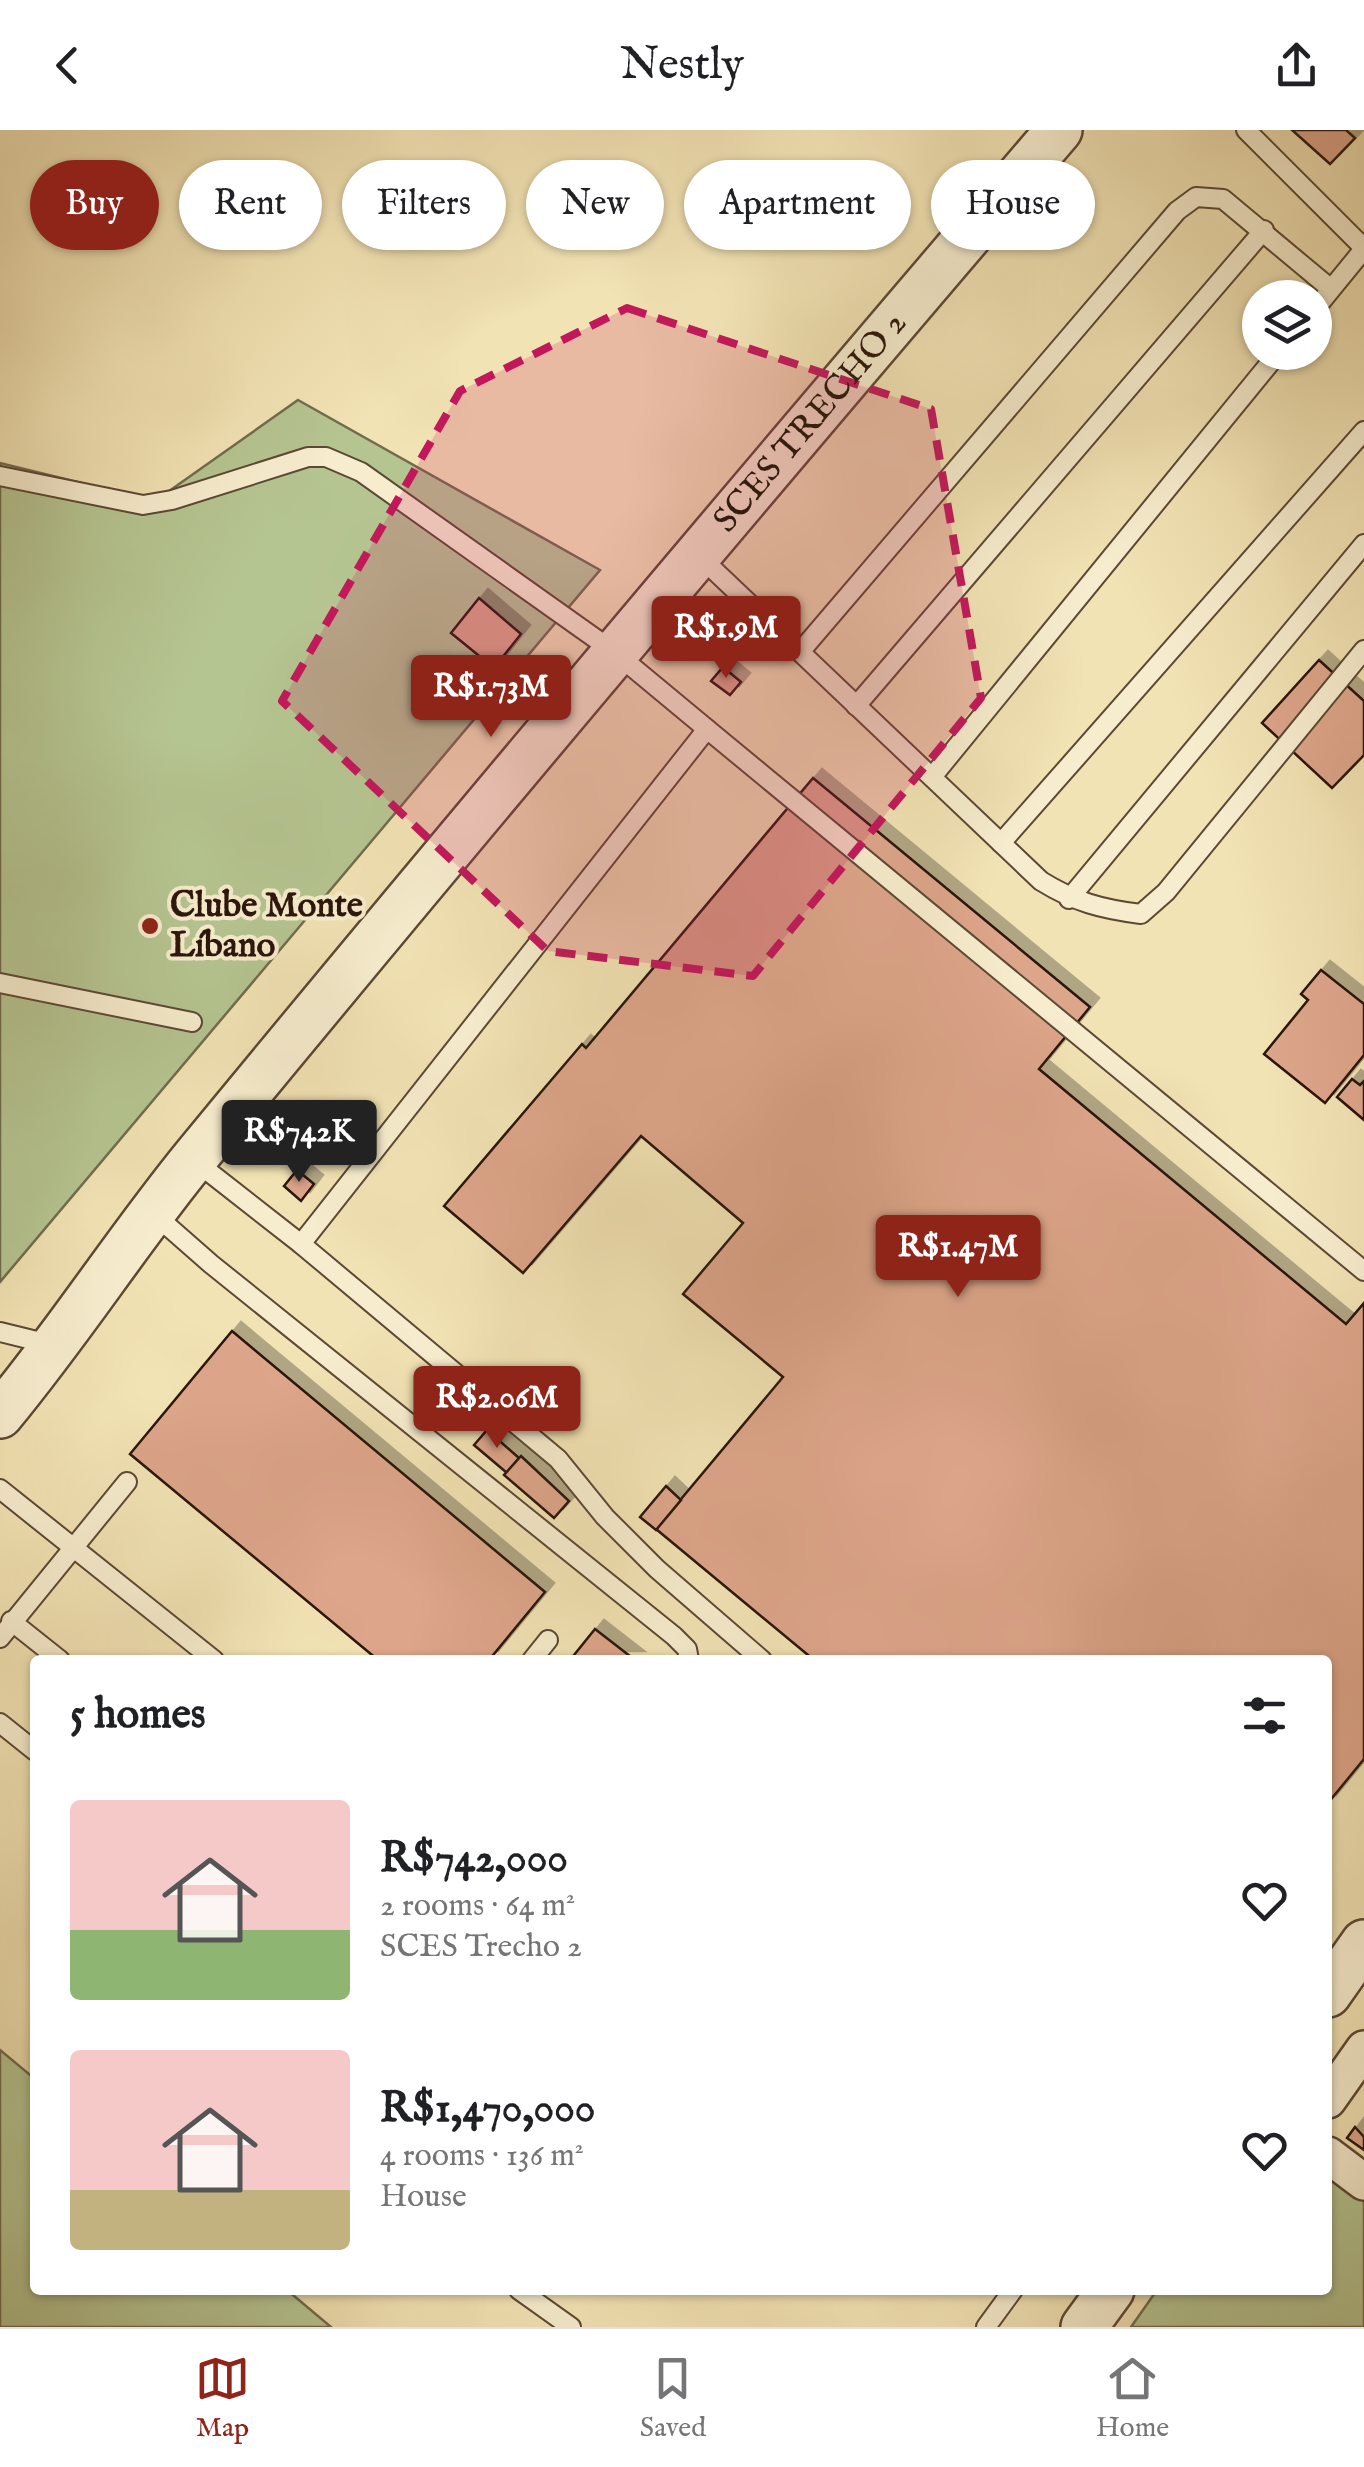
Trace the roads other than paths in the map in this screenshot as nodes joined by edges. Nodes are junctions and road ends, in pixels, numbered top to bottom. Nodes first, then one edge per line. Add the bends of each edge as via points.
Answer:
1 (1059, 130) edge
2 (1246, 130) edge
3 (1264, 230) junction
4 (1364, 248) edge
5 (1321, 280) edge
6 (1332, 288) edge
7 (1264, 370) edge
8 (1364, 432) edge
9 (0, 476) edge
10 (1364, 544) edge
11 (697, 554) junction
12 (1364, 650) edge
13 (613, 651) junction
14 (800, 652) junction
15 (856, 706) junction
16 (706, 729) junction
17 (932, 777) junction
18 (1002, 843) junction
19 (1069, 899) junction
20 (0, 983) edge
21 (192, 1022) dead end
22 (193, 1160) junction
23 (154, 1214) junction
24 (301, 1244) junction
25 (1364, 1271) edge
26 (0, 1332) edge
27 (58, 1346) junction
28 (0, 1414) edge
29 (127, 1482) dead end
30 (0, 1489) edge
31 (71, 1546) junction
32 (12, 1621) junction
33 (0, 1638) edge
34 (548, 1640) dead end
35 (54, 1655) edge
36 (208, 1655) edge
37 (536, 1655) edge
38 (688, 1655) edge
39 (756, 1655) edge
40 (0, 1723) edge
41 (30, 1747) edge
42 (1364, 1943) edge
43 (1332, 1988) edge
44 (1364, 2049) edge
45 (1332, 2094) edge
46 (1332, 2158) edge
47 (1364, 2182) edge
48 (526, 2295) edge
49 (1009, 2295) edge
50 (1108, 2295) edge
51 (571, 2327) edge
52 (986, 2327) edge
53 (1084, 2327) edge

1 - 11 street, SCES TRECHO 2
2 - 4 lane
3 - 5 lane
3 - 14 lane via 1223,199 1196,197 1177,211
3 - 15 lane
4 - 6 lane
7 - 17 lane
8 - 18 lane
9 - 13 lane via 143,504 308,457 326,458 361,472
10 - 19 lane
11 - 13 street, SCES TRECHO 2
11 - 14 lane
12 - 19 lane via 1166,892 1140,914
13 - 16 lane
13 - 22 street, SCES TRECHO 2
14 - 15 lane
15 - 17 lane
16 - 24 lane
16 - 25 lane
17 - 18 lane
18 - 19 lane
20 - 21 lane
22 - 23 street, SCES TRECHO 2
22 - 24 lane
23 - 27 street, SCES TRECHO 2
23 - 38 lane via 674,1636
24 - 39 lane via 558,1459 657,1569
26 - 27 lane
27 - 28 street, SCES TRECHO 2
29 - 31 lane
30 - 31 lane
31 - 32 lane
31 - 36 lane
32 - 33 lane
32 - 35 lane
34 - 37 lane
40 - 41 lane
42 - 43 street
44 - 45 street
46 - 47 street
48 - 51 lane
49 - 52 lane
50 - 53 street

